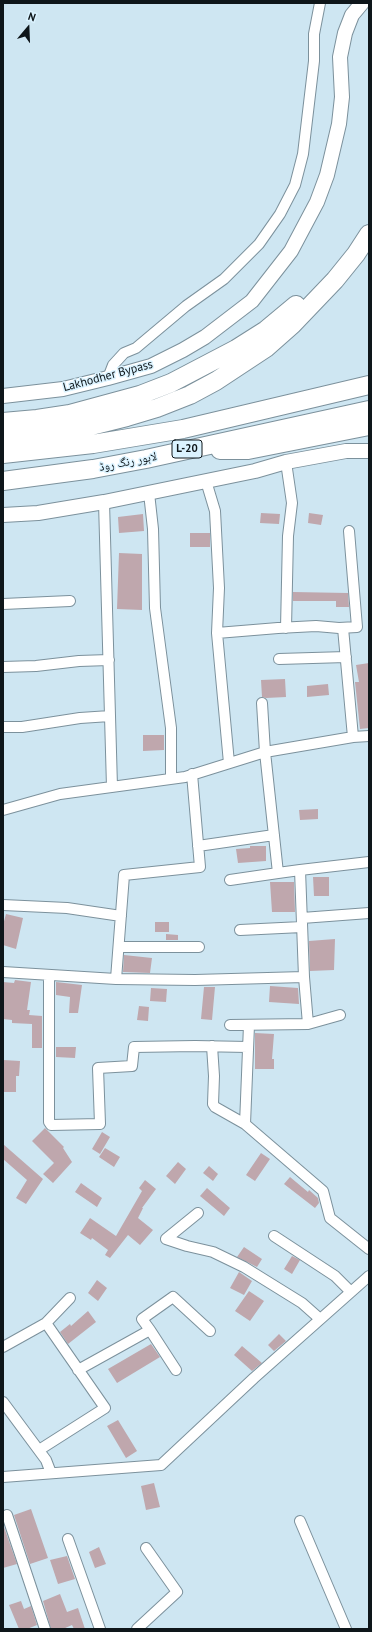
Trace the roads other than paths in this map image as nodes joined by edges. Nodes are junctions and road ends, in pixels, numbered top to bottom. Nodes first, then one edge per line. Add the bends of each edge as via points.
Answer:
1 (320, 3) edge
2 (362, 3) edge
3 (369, 233) edge
4 (108, 378) junction
5 (369, 385) edge
6 (3, 396) edge
7 (369, 410) edge
8 (3, 422) edge
9 (369, 426) edge
10 (3, 439) edge
11 (186, 450) junction
12 (369, 451) edge
13 (3, 454) edge
14 (146, 459) junction
15 (286, 462) junction
16 (3, 481) edge
17 (206, 481) junction
18 (3, 491) edge
19 (149, 493) junction
20 (104, 502) junction
21 (3, 515) edge
22 (349, 531) dead end
23 (70, 601) dead end
24 (3, 604) edge
25 (286, 628) junction
26 (342, 628) junction
27 (217, 632) junction
28 (346, 657) junction
29 (279, 659) dead end
30 (109, 660) junction
31 (3, 667) edge
32 (262, 703) dead end
33 (110, 716) junction
34 (3, 727) edge
35 (369, 736) edge
36 (353, 737) junction
37 (265, 752) junction
38 (229, 763) junction
39 (192, 774) junction
40 (172, 778) junction
41 (112, 787) junction
42 (3, 810) edge
43 (274, 835) junction
44 (198, 846) junction
45 (369, 862) edge
46 (300, 870) junction
47 (278, 873) junction
48 (230, 880) dead end
49 (3, 905) edge
50 (369, 913) edge
51 (121, 916) junction
52 (302, 923) junction
53 (240, 930) dead end
54 (119, 947) junction
55 (199, 947) dead end
56 (3, 972) edge
57 (49, 975) junction
58 (304, 977) junction
59 (116, 979) junction
60 (340, 1015) dead end
61 (308, 1024) junction
62 (249, 1025) junction
63 (230, 1026) dead end
64 (212, 1046) junction
65 (248, 1047) junction
66 (245, 1124) junction
67 (198, 1213) dead end
68 (274, 1236) dead end
69 (369, 1249) edge
70 (369, 1276) edge
71 (351, 1292) junction
72 (70, 1298) dead end
73 (320, 1319) junction
74 (46, 1324) junction
75 (150, 1330) junction
76 (210, 1332) dead end
77 (3, 1347) edge
78 (78, 1370) junction
79 (176, 1370) dead end
80 (3, 1402) edge
81 (39, 1450) junction
82 (51, 1473) junction
83 (3, 1477) edge
84 (8, 1515) dead end
85 (300, 1521) dead end
86 (68, 1539) dead end
87 (146, 1548) dead end
88 (45, 1629) edge
89 (100, 1629) edge
90 (137, 1629) edge
91 (346, 1629) edge

1 - 4 street via 314,34 314,61 303,154 295,185 280,214 259,244 224,279 186,306 136,348 124,353 113,365
2 - 4 main road, Lakhodher Bypass via 345,33 340,57 342,96 339,124 327,174 317,202 291,252 252,301 206,337 150,366
3 - 8 highway via 291,310 266,330 202,367 171,383 99,407 37,419
3 - 10 highway via 335,280 292,325 266,348 216,381 190,395 127,418 71,430
4 - 6 main road, Lakhodher Bypass via 63,389
5 - 13 highway, لاہور رنگ روڈ / L-20 via 183,429 94,444
7 - 11 highway, لاہور رنگ روڈ / L-20
9 - 11 highway via 248,450
11 - 14 highway, لاہور رنگ روڈ / L-20
12 - 15 main road via 346,452
14 - 16 highway, لاہور رنگ روڈ / L-20
14 - 18 highway via 95,480
15 - 17 main road
15 - 25 street via 292,503 288,536
17 - 19 main road
17 - 27 street via 215,511
19 - 20 main road
19 - 40 street via 153,529 155,608 171,728
20 - 21 main road via 38,513
20 - 30 street
22 - 26 street via 357,627
23 - 24 street
25 - 26 street
25 - 27 street
26 - 28 street
27 - 38 street
28 - 29 street
28 - 36 street
30 - 31 street
30 - 33 street
32 - 37 street
33 - 34 street
33 - 41 street
35 - 36 street
36 - 37 street
37 - 38 street
37 - 43 street
38 - 39 street
39 - 40 street
39 - 44 street
40 - 41 street
41 - 42 street via 60,794
43 - 44 street
43 - 47 street
44 - 51 street via 200,868 124,875
45 - 46 street
46 - 47 street
46 - 52 street
47 - 48 street
49 - 51 street via 68,908
50 - 52 street
51 - 54 street
52 - 53 street
52 - 58 street
54 - 55 street
54 - 59 street
56 - 57 street
57 - 59 street
57 - 64 street via 51,1125 100,1124 98,1068 132,1066 134,1047
58 - 59 street
58 - 61 street
60 - 61 street
61 - 62 street
62 - 63 street
62 - 65 street
64 - 65 street
64 - 66 street via 213,1104
65 - 66 street
66 - 69 street via 323,1191 330,1218
67 - 73 street via 166,1239 213,1252 244,1267 302,1303
68 - 71 street via 335,1276
70 - 71 street
71 - 73 street
72 - 74 street
73 - 82 street via 161,1465
74 - 77 street
74 - 78 street
75 - 76 street via 142,1320 173,1297
75 - 78 street
75 - 79 street
78 - 81 street via 105,1408
80 - 81 street
81 - 82 street
82 - 83 street
84 - 88 street
85 - 91 street
86 - 89 street
87 - 90 street via 177,1592

